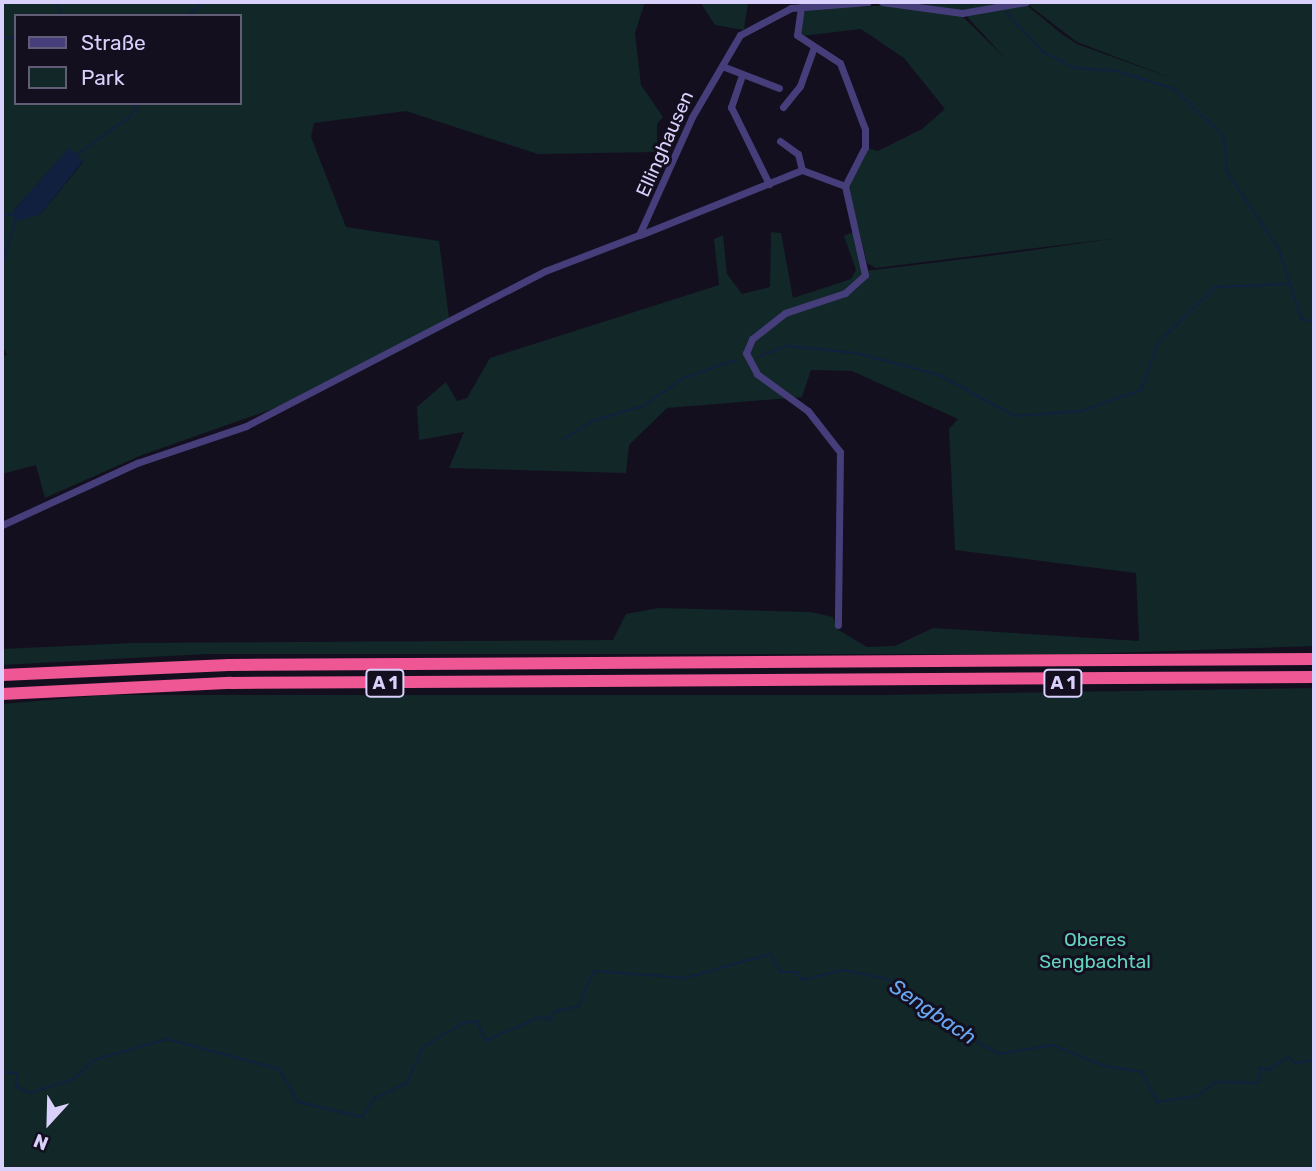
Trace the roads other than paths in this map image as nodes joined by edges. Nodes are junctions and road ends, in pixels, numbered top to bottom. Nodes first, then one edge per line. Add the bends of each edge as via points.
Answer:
1 (868, 2) edge
2 (882, 2) edge
3 (1026, 2) edge
4 (801, 7) junction
5 (814, 47) junction
6 (722, 66) junction
7 (741, 78) junction
8 (779, 88) dead end
9 (783, 107) dead end
10 (780, 141) dead end
11 (802, 170) junction
12 (769, 184) junction
13 (845, 186) junction
14 (639, 235) junction
15 (2, 524) edge
16 (838, 625) dead end
17 (1314, 659) edge
18 (2, 675) edge
19 (1314, 677) edge
20 (2, 694) edge

1 - 4 street
2 - 3 street via 962,13
4 - 5 street via 797,35
4 - 6 street, Ellinghausen via 768,16 740,35
5 - 9 street via 800,86
5 - 13 street via 843,68 864,129 865,147
6 - 7 street
6 - 14 street, Ellinghausen via 692,117
7 - 8 street
7 - 12 street via 730,102
10 - 11 street via 798,154
11 - 12 street
11 - 13 street
12 - 14 street
13 - 16 street via 866,264 862,281 845,293 785,313 749,344 752,369 808,411 840,452
14 - 15 street via 572,260 246,426 137,463
17 - 18 highway, A 1 via 229,665
19 - 20 highway, A 1 via 811,684 231,683

